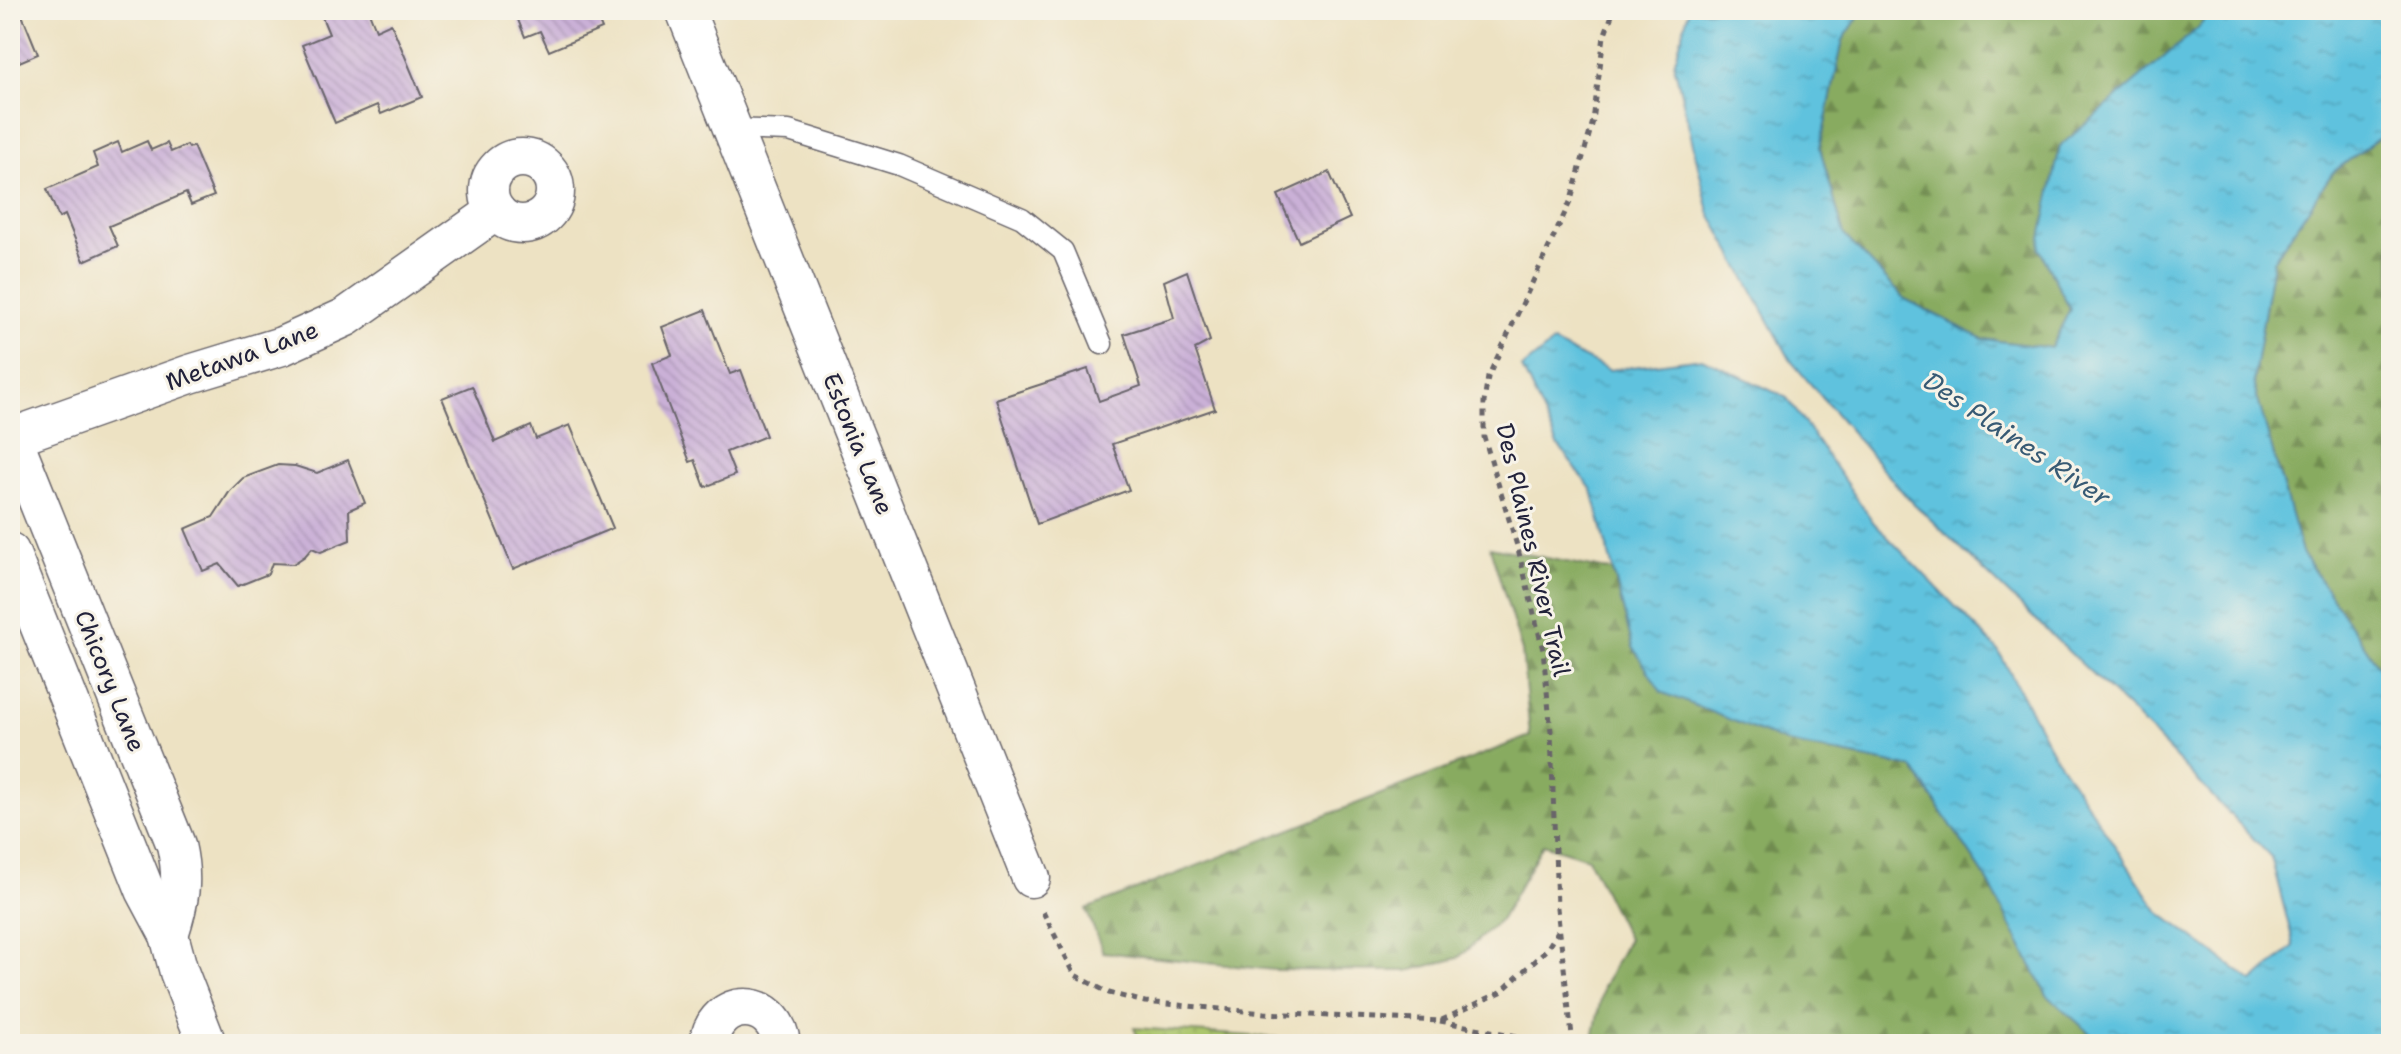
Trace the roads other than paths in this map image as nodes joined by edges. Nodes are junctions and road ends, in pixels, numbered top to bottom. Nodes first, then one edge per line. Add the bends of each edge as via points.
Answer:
1 (685, 10) edge
2 (732, 129) junction
3 (496, 211) dead end
4 (1102, 344) dead end
5 (11, 435) edge
6 (10, 552) edge
7 (1031, 878) road end
8 (169, 935) junction
9 (207, 1044) edge
10 (709, 1044) edge
11 (781, 1044) edge

1 - 2 street, Estonia Lane
2 - 4 lane via 789,131 831,143 899,165 1022,218 1063,251
2 - 7 street, Estonia Lane
3 - 5 street, Metawa Lane via 346,317 282,346
5 - 8 street, Chicory Lane via 176,845 181,886
6 - 8 street, Chicory Lane via 145,890
8 - 9 street, Chicory Lane
10 - 11 street via 710,1033 724,1014 747,1008 768,1016

